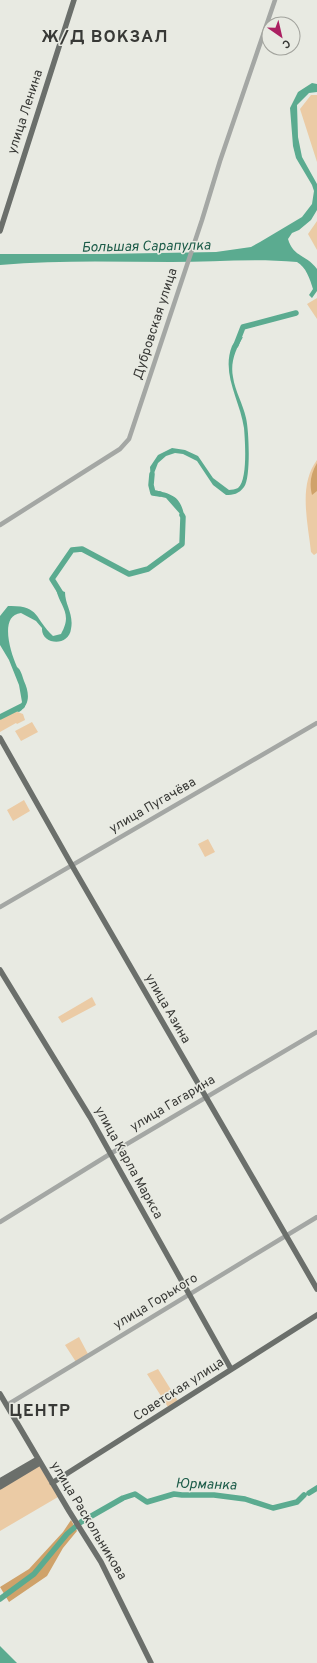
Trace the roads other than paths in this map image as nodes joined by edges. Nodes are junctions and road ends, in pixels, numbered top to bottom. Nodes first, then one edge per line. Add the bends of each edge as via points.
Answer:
1 (74, 0) edge
2 (275, 0) edge
3 (0, 232) edge
4 (0, 525) edge
5 (317, 723) edge
6 (0, 738) edge
7 (72, 866) junction
8 (0, 907) edge
9 (0, 970) edge
10 (317, 1032) edge
11 (206, 1097) junction
12 (110, 1154) junction
13 (317, 1218) edge
14 (0, 1222) edge
15 (286, 1236) junction
16 (317, 1289) edge
17 (190, 1295) junction
18 (317, 1315) edge
19 (231, 1369) junction
20 (0, 1394) edge
21 (7, 1405) junction
22 (39, 1461) junction
23 (0, 1481) edge
24 (52, 1483) junction
25 (0, 1487) edge
26 (151, 1663) edge

1 - 3 main road, улица Ленина
2 - 4 street, Дубровская улица via 129,439 120,449
5 - 7 street, улица Пугачёва
6 - 7 main road, улица Азина
7 - 8 street, улица Пугачёва
7 - 11 main road, улица Азина
9 - 12 main road, улица Карла Маркса
10 - 11 street, улица Гагарина
11 - 12 street, улица Гагарина
11 - 15 main road, улица Азина
12 - 14 street, улица Гагарина
12 - 17 main road, улица Карла Маркса
13 - 15 street, улица Горького
15 - 16 main road, улица Азина
15 - 17 street, улица Горького
17 - 19 main road, улица Карла Маркса
17 - 21 street, улица Горького
18 - 19 main road, Советская улица
19 - 24 main road, Советская улица
20 - 21 main road, улица Раскольникова
21 - 22 main road, улица Раскольникова
22 - 23 main road
22 - 24 main road, улица Раскольникова
22 - 25 main road
24 - 26 main road, улица Раскольникова via 111,1580

